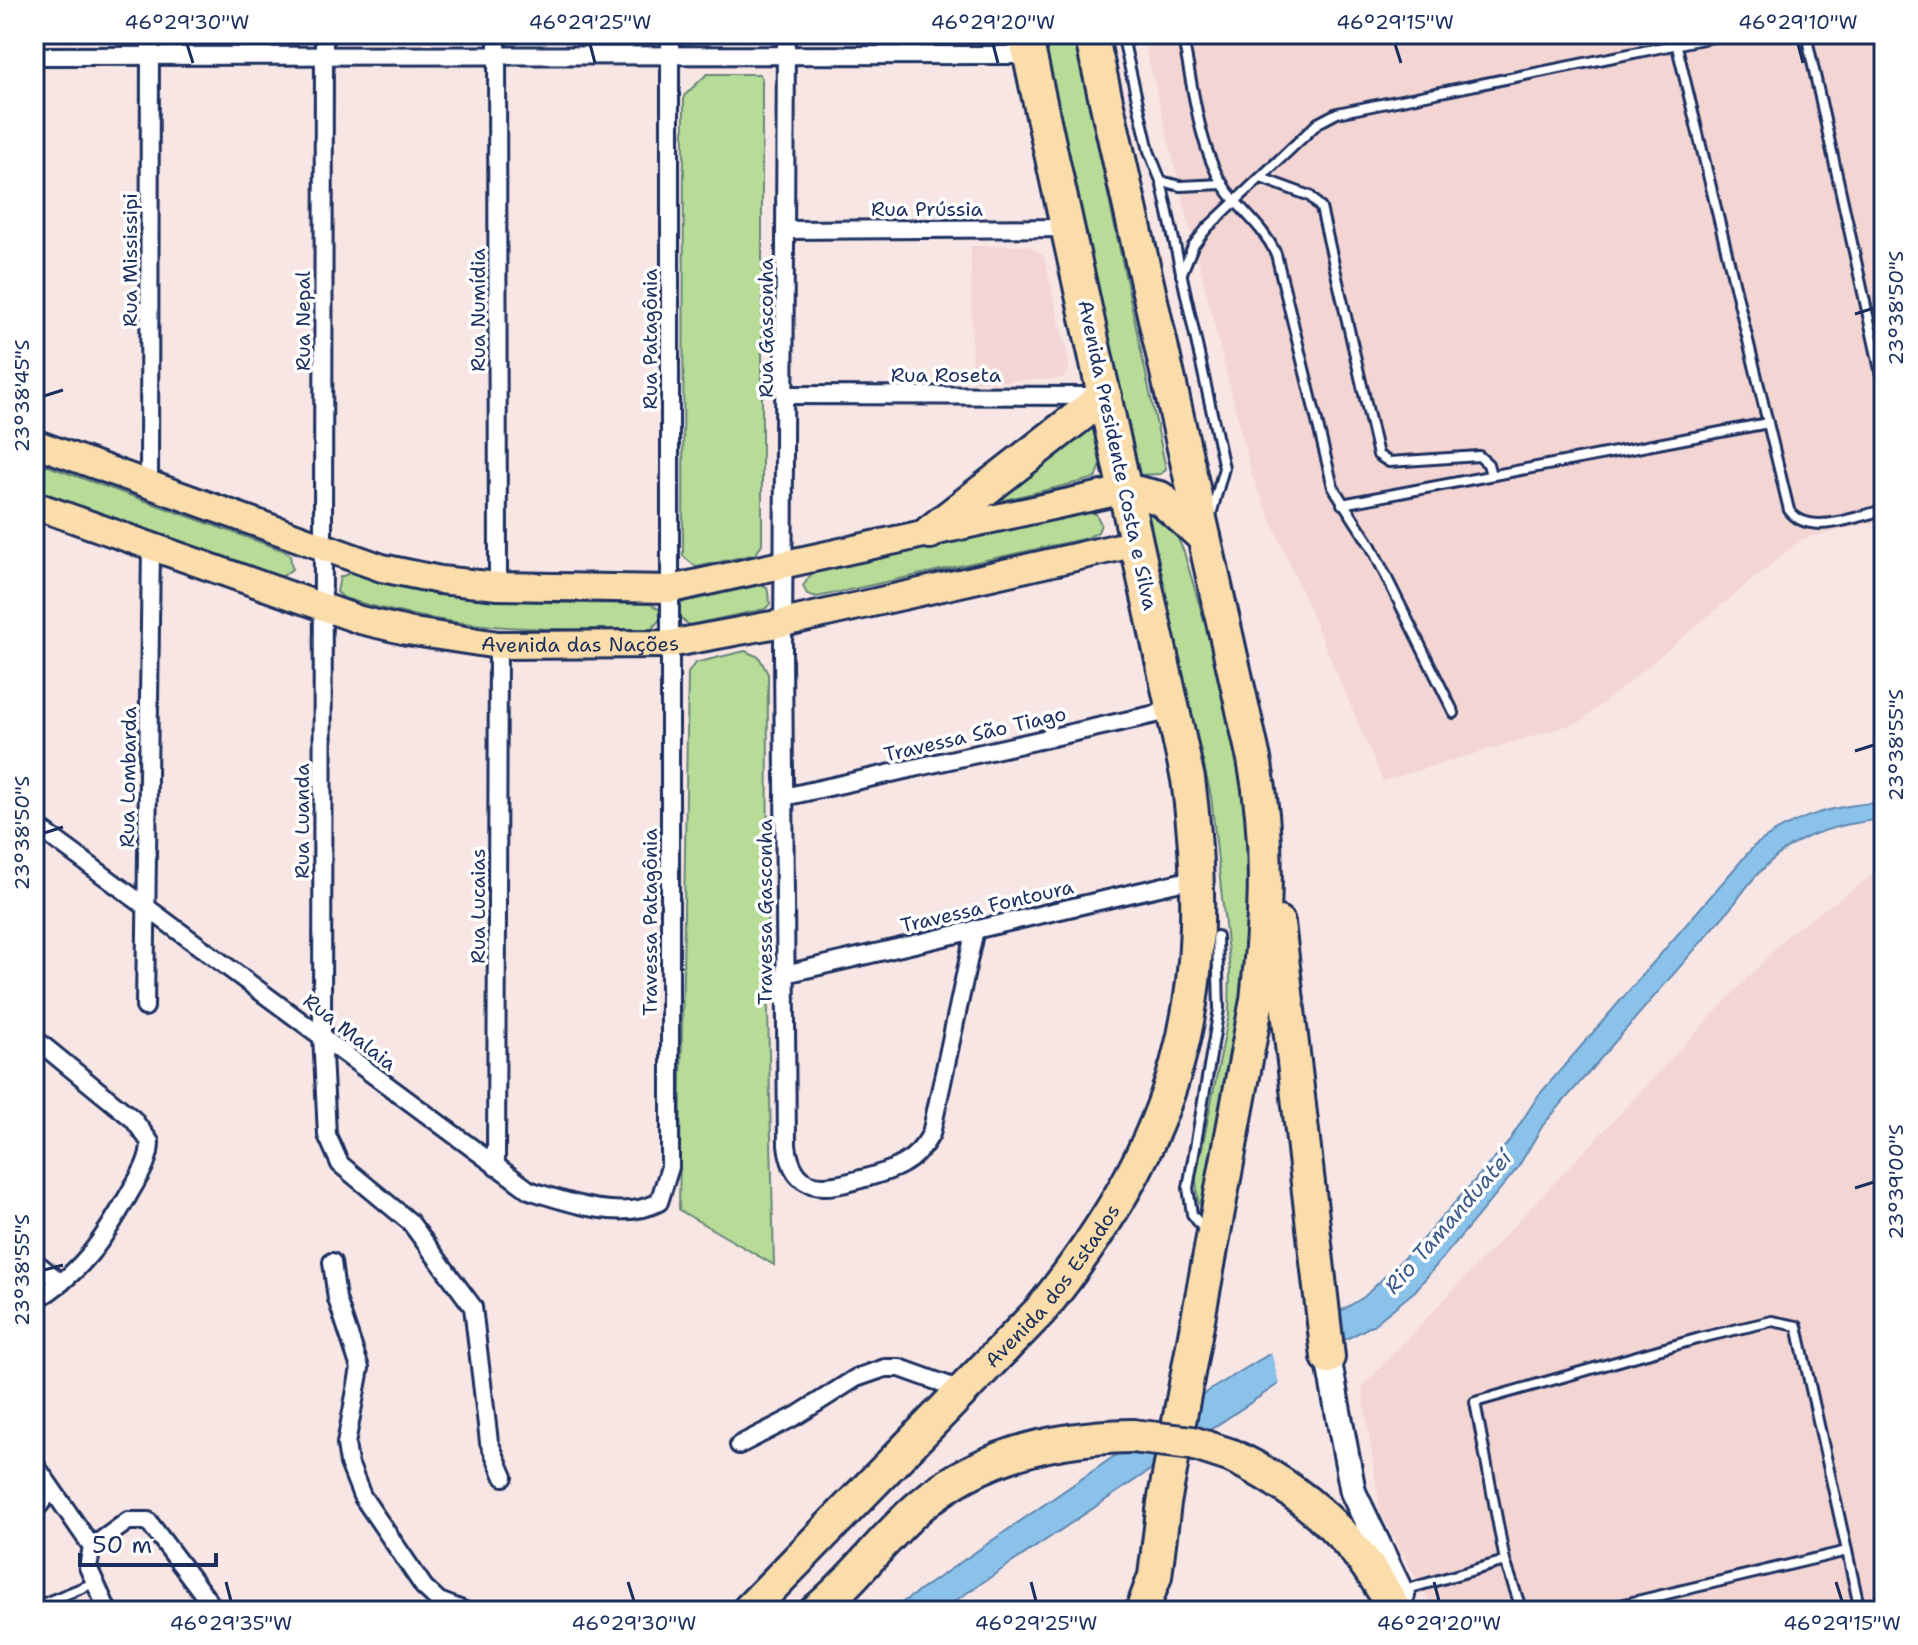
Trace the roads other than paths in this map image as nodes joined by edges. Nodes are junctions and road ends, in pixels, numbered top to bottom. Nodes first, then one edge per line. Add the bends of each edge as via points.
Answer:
1 (150, 34) edge
2 (324, 34) edge
3 (497, 34) edge
4 (670, 34) edge
5 (786, 34) edge
6 (1091, 34) edge
7 (1122, 34) edge
8 (1182, 34) edge
9 (1674, 34) edge
10 (1728, 34) edge
11 (1806, 34) edge
12 (1027, 44) edge
13 (1677, 44) junction
14 (34, 56) edge
15 (150, 56) junction
16 (324, 56) junction
17 (786, 56) junction
18 (497, 57) junction
19 (669, 57) junction
20 (1261, 178) junction
21 (1161, 181) junction
22 (1223, 184) junction
23 (1236, 201) junction
24 (1068, 228) junction
25 (787, 230) junction
26 (1181, 275) junction
27 (1884, 388) edge
28 (786, 395) junction
29 (1105, 396) junction
30 (1768, 423) junction
31 (34, 443) edge
32 (1491, 475) junction
33 (149, 485) junction
34 (1125, 490) junction
35 (1342, 504) junction
36 (34, 505) edge
37 (1884, 510) edge
38 (930, 532) junction
39 (1204, 537) junction
40 (1137, 543) junction
41 (323, 547) junction
42 (151, 548) junction
43 (786, 564) junction
44 (498, 586) junction
45 (671, 589) junction
46 (323, 608) junction
47 (783, 623) junction
48 (669, 644) junction
49 (498, 645) junction
50 (1174, 710) junction
51 (1454, 713) dead end
52 (784, 797) junction
53 (34, 824) edge
54 (1266, 861) junction
55 (1198, 878) junction
56 (147, 905) junction
57 (975, 929) junction
58 (1217, 936) dead end
59 (785, 974) junction
60 (145, 1007) dead end
61 (322, 1034) junction
62 (34, 1038) edge
63 (496, 1167) junction
64 (662, 1198) joint
65 (1214, 1241) junction
66 (34, 1261) edge
67 (332, 1262) dead end
68 (61, 1283) junction
69 (34, 1301) edge
70 (1328, 1357) joint
71 (964, 1391) junction
72 (739, 1445) dead end
73 (34, 1463) edge
74 (504, 1477) dead end
75 (54, 1493) junction
76 (34, 1539) edge
77 (92, 1547) junction
78 (1847, 1551) junction
79 (1505, 1561) junction
80 (94, 1583) junction
81 (1402, 1604) edge
82 (37, 1605) edge
83 (1613, 1609) edge
84 (108, 1611) edge
85 (216, 1611) edge
86 (465, 1611) edge
87 (748, 1611) edge
88 (816, 1611) edge
89 (1142, 1611) edge
90 (1522, 1611) edge
91 (1595, 1611) edge
92 (1860, 1611) edge

1 - 15 street, Rua Mississipi
2 - 16 street, Rua Nepal
3 - 18 street, Rua Numídia
4 - 19 street, Rua Patagônia
5 - 17 street, Rua Gasconha
6 - 39 highway
7 - 21 lane
8 - 22 lane via 1209,154
9 - 13 lane
10 - 13 lane
11 - 27 lane
12 - 17 street
12 - 24 highway, Avenida Presidente Costa e Silva
13 - 20 lane via 1337,113 1318,123
13 - 30 lane
14 - 15 street
15 - 16 street
15 - 33 street, Rua Mississipi
16 - 18 street
16 - 41 street, Rua Nepal
17 - 19 street
17 - 25 street, Rua Gasconha
18 - 19 street
18 - 44 street, Rua Numídia
19 - 45 street, Rua Patagônia
20 - 23 lane
20 - 32 lane via 1310,196 1321,208 1378,455 1389,462 1479,456
21 - 22 lane via 1180,186
21 - 26 lane
22 - 23 lane
23 - 26 lane via 1199,237
23 - 35 lane via 1257,221 1276,254 1327,466
24 - 25 street, Rua Prússia
24 - 29 highway, Avenida Presidente Costa e Silva
25 - 28 street, Rua Gasconha
26 - 39 lane via 1224,468
28 - 29 street, Rua Roseta
28 - 43 street, Rua Gasconha
29 - 34 highway, Avenida Presidente Costa e Silva
29 - 38 highway
30 - 32 lane
30 - 37 lane via 1795,518 1818,524
31 - 33 main road
32 - 35 lane
33 - 41 main road
34 - 38 main road
34 - 39 highway via 1160,498
34 - 40 highway, Avenida Presidente Costa e Silva
35 - 51 lane via 1371,546
36 - 42 main road, Avenida das Nações
38 - 43 main road
39 - 54 highway via 1258,782
40 - 47 main road, Avenida das Nações
40 - 50 highway, Avenida Presidente Costa e Silva
41 - 44 main road via 413,576
41 - 46 street, Rua Nepal
42 - 46 main road, Avenida das Nações
42 - 56 street, Rua Lombarda
43 - 45 main road
43 - 47 street, Rua Gasconha
44 - 45 main road
45 - 48 street, Rua Patagônia
46 - 49 main road, Avenida das Nações via 407,631
46 - 61 street, Rua Luanda
47 - 48 main road, Avenida das Nações
47 - 52 street, Travessa Gasconha
48 - 49 main road, Avenida das Nações
48 - 64 street, Travessa Patagônia via 670,1167
49 - 63 street, Rua Lucaias
50 - 52 street, Travessa São Tiago
50 - 55 highway, Avenida Presidente Costa e Silva via 1188,779
52 - 59 street, Travessa Gasconha
53 - 56 street, Rua Malaia
54 - 65 highway via 1257,1000
54 - 70 highway via 1280,933
55 - 57 street, Travessa Fontoura
55 - 71 highway, Avenida dos Estados via 1188,1016 1151,1142 1074,1268
56 - 60 street, Rua Lombarda
56 - 61 street, Rua Malaia
57 - 59 street, Travessa Fontoura
57 - 59 street, Travessa Gasconha via 931,1134 906,1165 832,1188 818,1188 796,1173 788,1156
58 - 65 lane via 1219,1009 1188,1199 1192,1214
61 - 63 street, Rua Malaia
61 - 74 street, Rua Luanda via 327,1135 340,1164 410,1222 473,1307 489,1442
62 - 68 street via 144,1130 150,1149 99,1246
63 - 64 street, Rua Malaia via 529,1190 589,1205 632,1210
65 - 89 highway via 1155,1576
66 - 68 street
67 - 86 street via 337,1299 360,1368 346,1444 354,1479 424,1587 439,1601
68 - 69 street
70 - 81 main road via 1353,1492
71 - 72 street via 900,1368 885,1368 856,1378
71 - 87 highway, Avenida dos Estados
73 - 75 street
75 - 76 lane via 39,1512
75 - 77 street
77 - 80 street via 88,1560
77 - 85 street via 128,1521 148,1521
78 - 79 lane via 1797,1326 1772,1321 1475,1402
78 - 83 lane
78 - 92 lane
79 - 81 lane
79 - 90 lane
80 - 82 lane
80 - 84 street
81 - 88 highway, bridge via 1359,1552 1296,1492 1232,1456 1192,1443 1132,1436 1057,1441 984,1465 920,1506
83 - 91 lane

